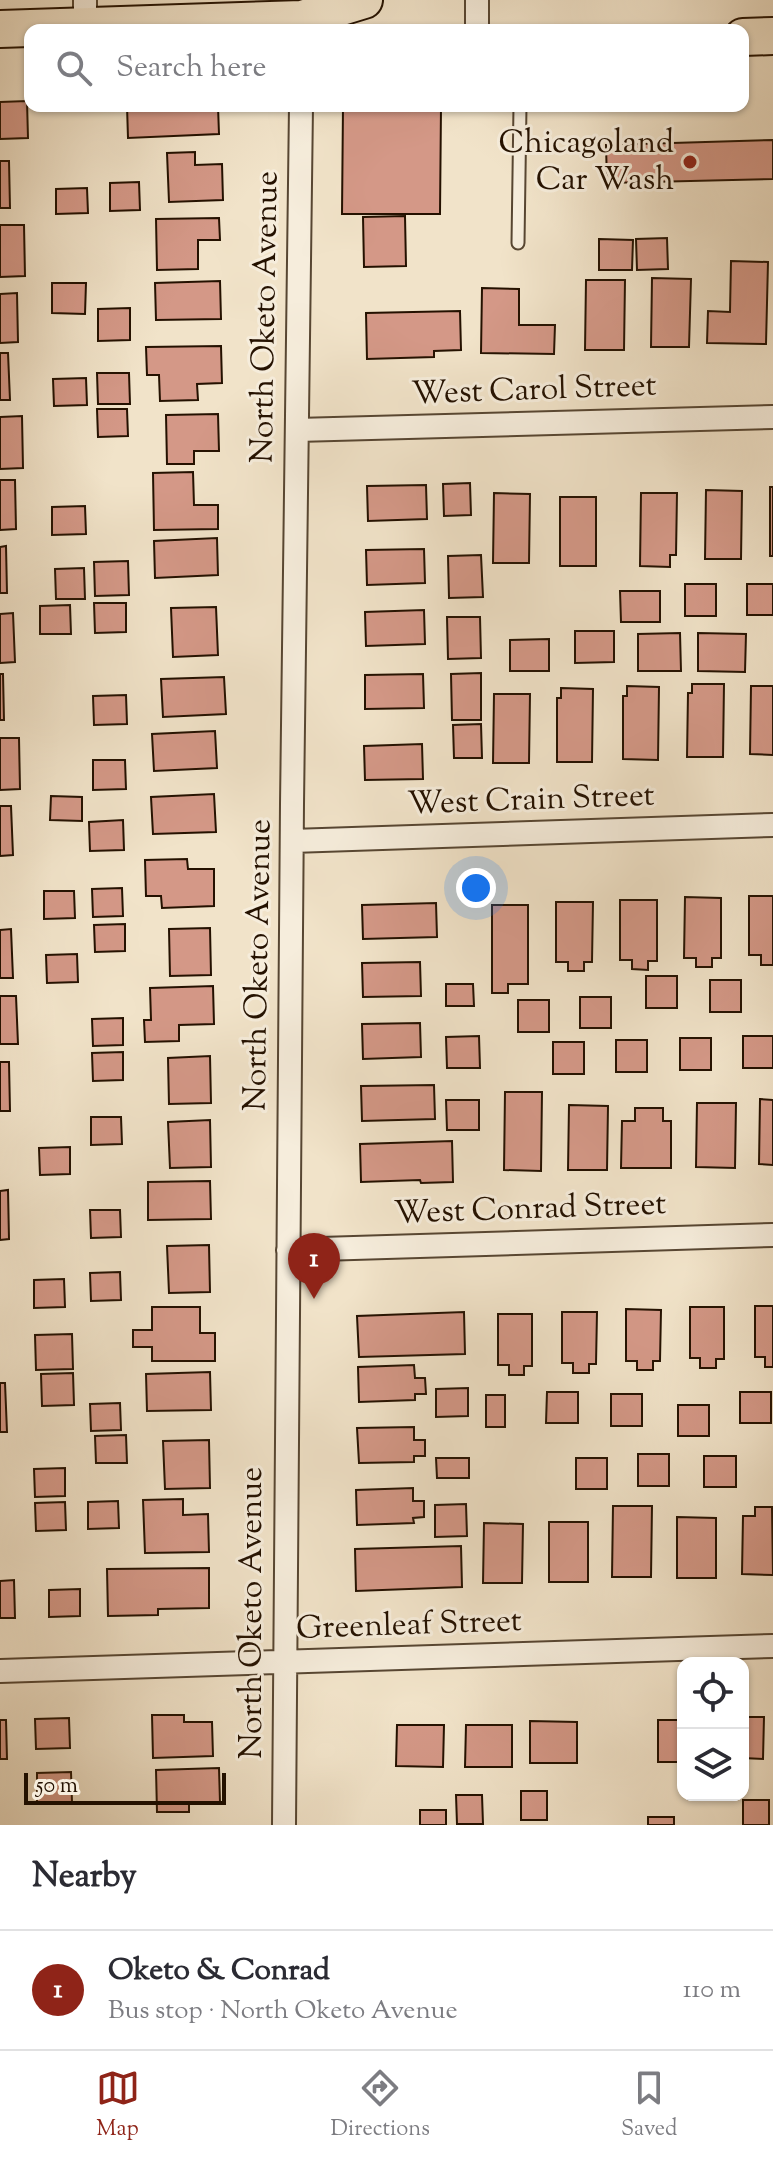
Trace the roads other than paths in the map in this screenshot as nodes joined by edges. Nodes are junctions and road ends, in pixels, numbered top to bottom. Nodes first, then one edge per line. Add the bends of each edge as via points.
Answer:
1 (364, 0) edge
2 (477, 0) edge
3 (85, 13) edge
4 (24, 24) edge
5 (27, 24) edge
6 (302, 24) edge
7 (477, 24) edge
8 (0, 29) edge
9 (773, 36) edge
10 (749, 37) edge
11 (301, 112) edge
12 (520, 112) edge
13 (518, 243) dead end
14 (773, 417) edge
15 (297, 430) junction
16 (773, 825) edge
17 (292, 841) junction
18 (773, 1235) edge
19 (288, 1250) junction
20 (773, 1646) edge
21 (284, 1662) junction
22 (0, 1671) edge
23 (284, 1825) edge

1 - 6 main road
2 - 7 street
3 - 5 main road
3 - 6 main road
4 - 8 main road
9 - 10 main road
11 - 15 street, North Oketo Avenue
12 - 13 lane
14 - 15 street, West Carol Street
15 - 17 street, North Oketo Avenue
16 - 17 street, West Crain Street
17 - 19 street, North Oketo Avenue
18 - 19 street, West Conrad Street
19 - 21 street, North Oketo Avenue
20 - 21 street, Greenleaf Street
21 - 22 street, Greenleaf Street
21 - 23 street, North Oketo Avenue

